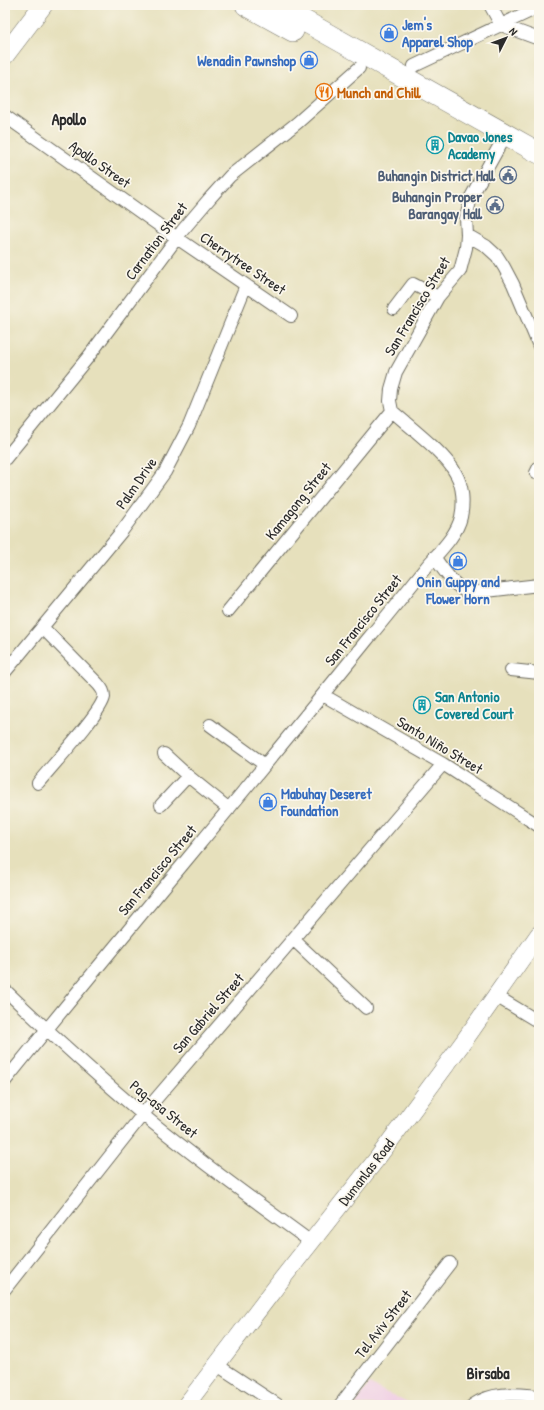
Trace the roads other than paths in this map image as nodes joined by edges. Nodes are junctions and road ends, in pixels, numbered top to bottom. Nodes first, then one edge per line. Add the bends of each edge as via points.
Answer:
1 (43, 5) edge
2 (246, 5) edge
3 (276, 5) edge
4 (305, 5) edge
5 (490, 5) edge
6 (539, 7) edge
7 (501, 25) junction
8 (539, 39) edge
9 (5, 54) edge
10 (414, 66) junction
11 (359, 68) junction
12 (5, 116) edge
13 (482, 121) junction
14 (506, 134) junction
15 (539, 152) edge
16 (467, 235) junction
17 (177, 238) junction
18 (246, 285) junction
19 (438, 297) junction
20 (394, 309) dead end
21 (292, 316) dead end
22 (539, 346) edge
23 (392, 411) junction
24 (5, 459) edge
25 (434, 558) junction
26 (539, 585) edge
27 (228, 611) dead end
28 (42, 627) junction
29 (511, 670) dead end
30 (5, 672) edge
31 (539, 673) edge
32 (323, 695) junction
33 (210, 725) dead end
34 (164, 754) dead end
35 (443, 764) junction
36 (265, 765) junction
37 (188, 776) junction
38 (38, 783) dead end
39 (161, 805) dead end
40 (229, 809) junction
41 (539, 826) edge
42 (539, 934) edge
43 (293, 939) junction
44 (5, 990) edge
45 (496, 996) junction
46 (366, 1008) dead end
47 (539, 1022) edge
48 (46, 1030) junction
49 (5, 1081) edge
50 (143, 1114) junction
51 (311, 1242) junction
52 (450, 1263) dead end
53 (5, 1289) edge
54 (217, 1365) junction
55 (539, 1396) edge
56 (186, 1405) edge
57 (278, 1405) edge
58 (340, 1405) edge
59 (473, 1405) edge

1 - 9 main road
2 - 11 highway
3 - 13 highway
4 - 10 highway
5 - 7 street
6 - 7 street
7 - 8 street
7 - 10 street
10 - 13 highway via 442,82
11 - 13 highway via 428,107
11 - 17 street, Carnation Street via 297,123 230,176
12 - 17 street, Apollo Street
13 - 14 highway
14 - 15 highway
14 - 16 street, San Francisco Street via 471,198 466,218
16 - 19 street, San Francisco Street via 460,271
16 - 22 street via 497,256
17 - 18 street, Cherrytree Street
17 - 24 street, Carnation Street via 89,356
18 - 21 street, Cherrytree Street
18 - 28 street, Palm Drive via 189,426 165,472 122,532
19 - 20 street via 413,284
19 - 23 street, San Francisco Street via 396,372 391,389
23 - 25 street, San Francisco Street via 448,462 461,487 461,517
23 - 27 street, Kamagong Street
25 - 26 street via 458,586 469,593
25 - 32 street, San Francisco Street
28 - 30 street, Palm Drive
28 - 38 street via 98,684 104,691 104,699 91,719
29 - 31 street
32 - 35 street, Santo Niño Street
32 - 36 street, San Francisco Street
33 - 36 street
34 - 37 street
35 - 41 street, Santo Niño Street
35 - 43 street, San Gabriel Street
36 - 40 street, San Francisco Street
37 - 39 street
37 - 40 street
40 - 48 street, San Francisco Street
42 - 45 main road, Dumanlas Road
43 - 46 street
43 - 50 street, San Gabriel Street
44 - 48 street, Pag-asa Street
45 - 47 street
45 - 51 main road, Dumanlas Road
48 - 49 street, San Francisco Street
48 - 50 street, Pag-asa Street
50 - 51 street, Pag-asa Street
50 - 53 street, San Gabriel Street
51 - 54 main road, Dumanlas Road
52 - 58 street, Tel Aviv Street
54 - 56 main road, Dumanlas Road
54 - 57 street
55 - 59 street via 497,1395

